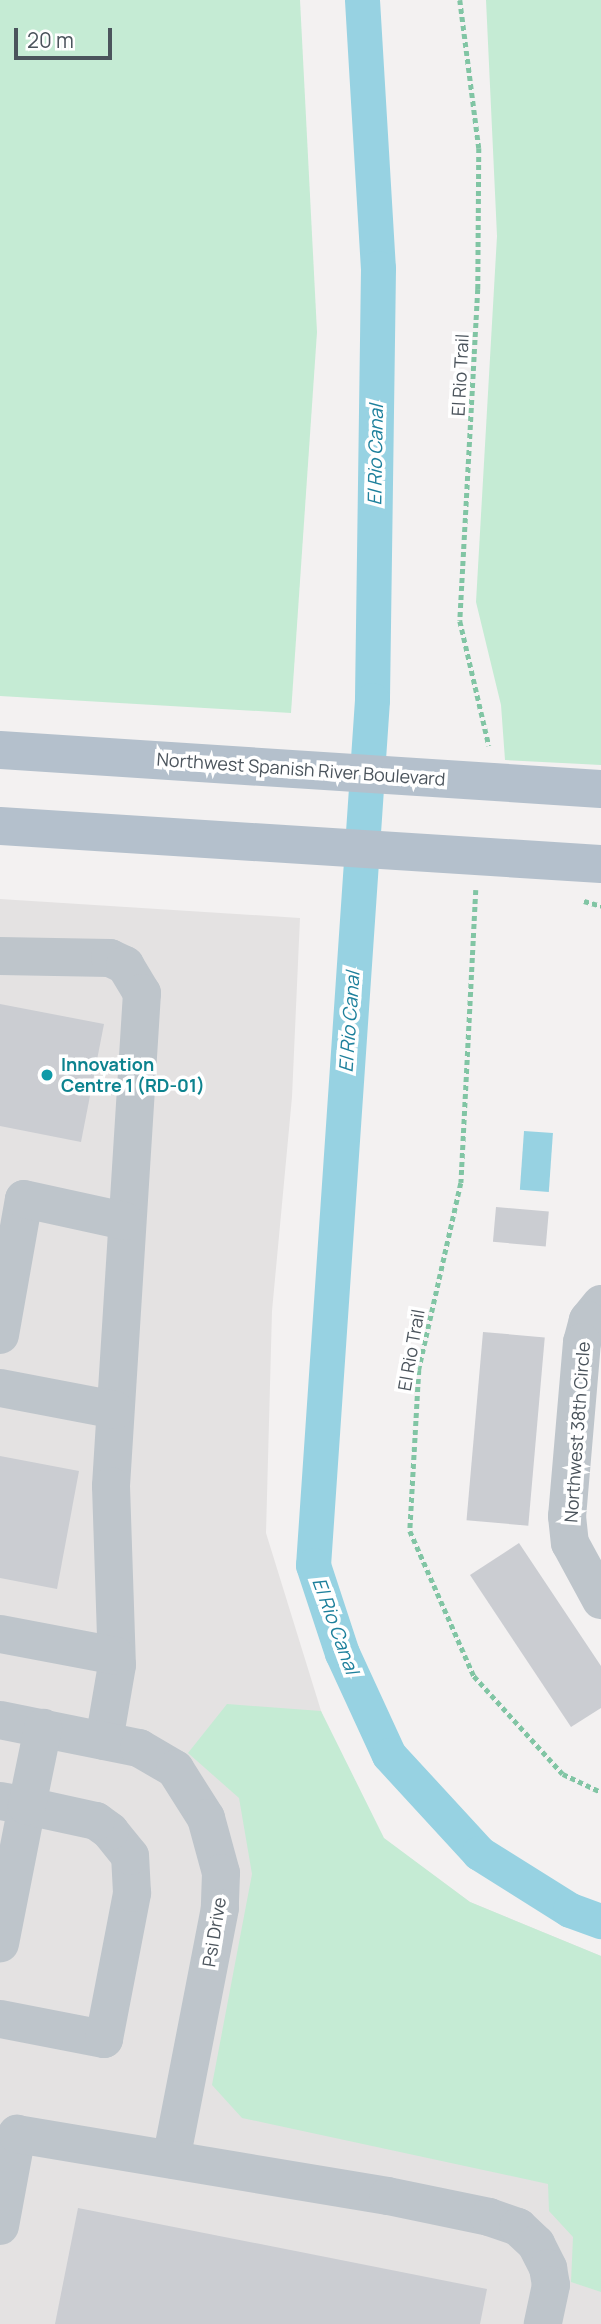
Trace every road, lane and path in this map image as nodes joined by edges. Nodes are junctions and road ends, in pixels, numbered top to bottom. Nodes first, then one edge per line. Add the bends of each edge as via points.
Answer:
1 (460, 0) edge
2 (489, 749) dead end
3 (0, 750) edge
4 (601, 789) edge
5 (0, 826) edge
6 (601, 864) edge
7 (476, 886) dead end
8 (0, 956) edge
9 (125, 1221) junction
10 (601, 1304) edge
11 (0, 1335) edge
12 (0, 1388) edge
13 (115, 1410) junction
14 (601, 1600) edge
15 (0, 1634) edge
16 (116, 1657) junction
17 (0, 1720) edge
18 (43, 1728) junction
19 (104, 1741) junction
20 (601, 1792) edge
21 (13, 1803) edge
22 (0, 1943) edge
23 (0, 2019) edge
24 (171, 2159) junction
25 (0, 2225) edge
26 (543, 2324) edge

1 - 2 path, El Rio Trail via 479,148 478,289 460,621
3 - 4 main road, Northwest Spanish River Boulevard
5 - 6 main road
7 - 20 path, El Rio Trail via 461,1183 419,1370 410,1531 474,1676 563,1774
8 - 9 street via 110,958 137,978 142,993
9 - 11 street via 23,1199
9 - 13 street
10 - 14 street, Northwest 38th Circle via 588,1320 582,1342 567,1516 570,1543
12 - 13 street
13 - 16 street via 111,1486
15 - 16 street
16 - 19 street
17 - 18 street, Psi Drive
18 - 19 street, Psi Drive
18 - 21 street
19 - 24 street, Psi Drive via 139,1748 175,1769 206,1818 221,1873 220,1908
21 - 22 street
21 - 23 street via 96,1821 110,1831 130,1856 132,1893 104,2039
24 - 25 street via 17,2134
24 - 26 street via 401,2199 518,2227 536,2244 548,2268 551,2285

